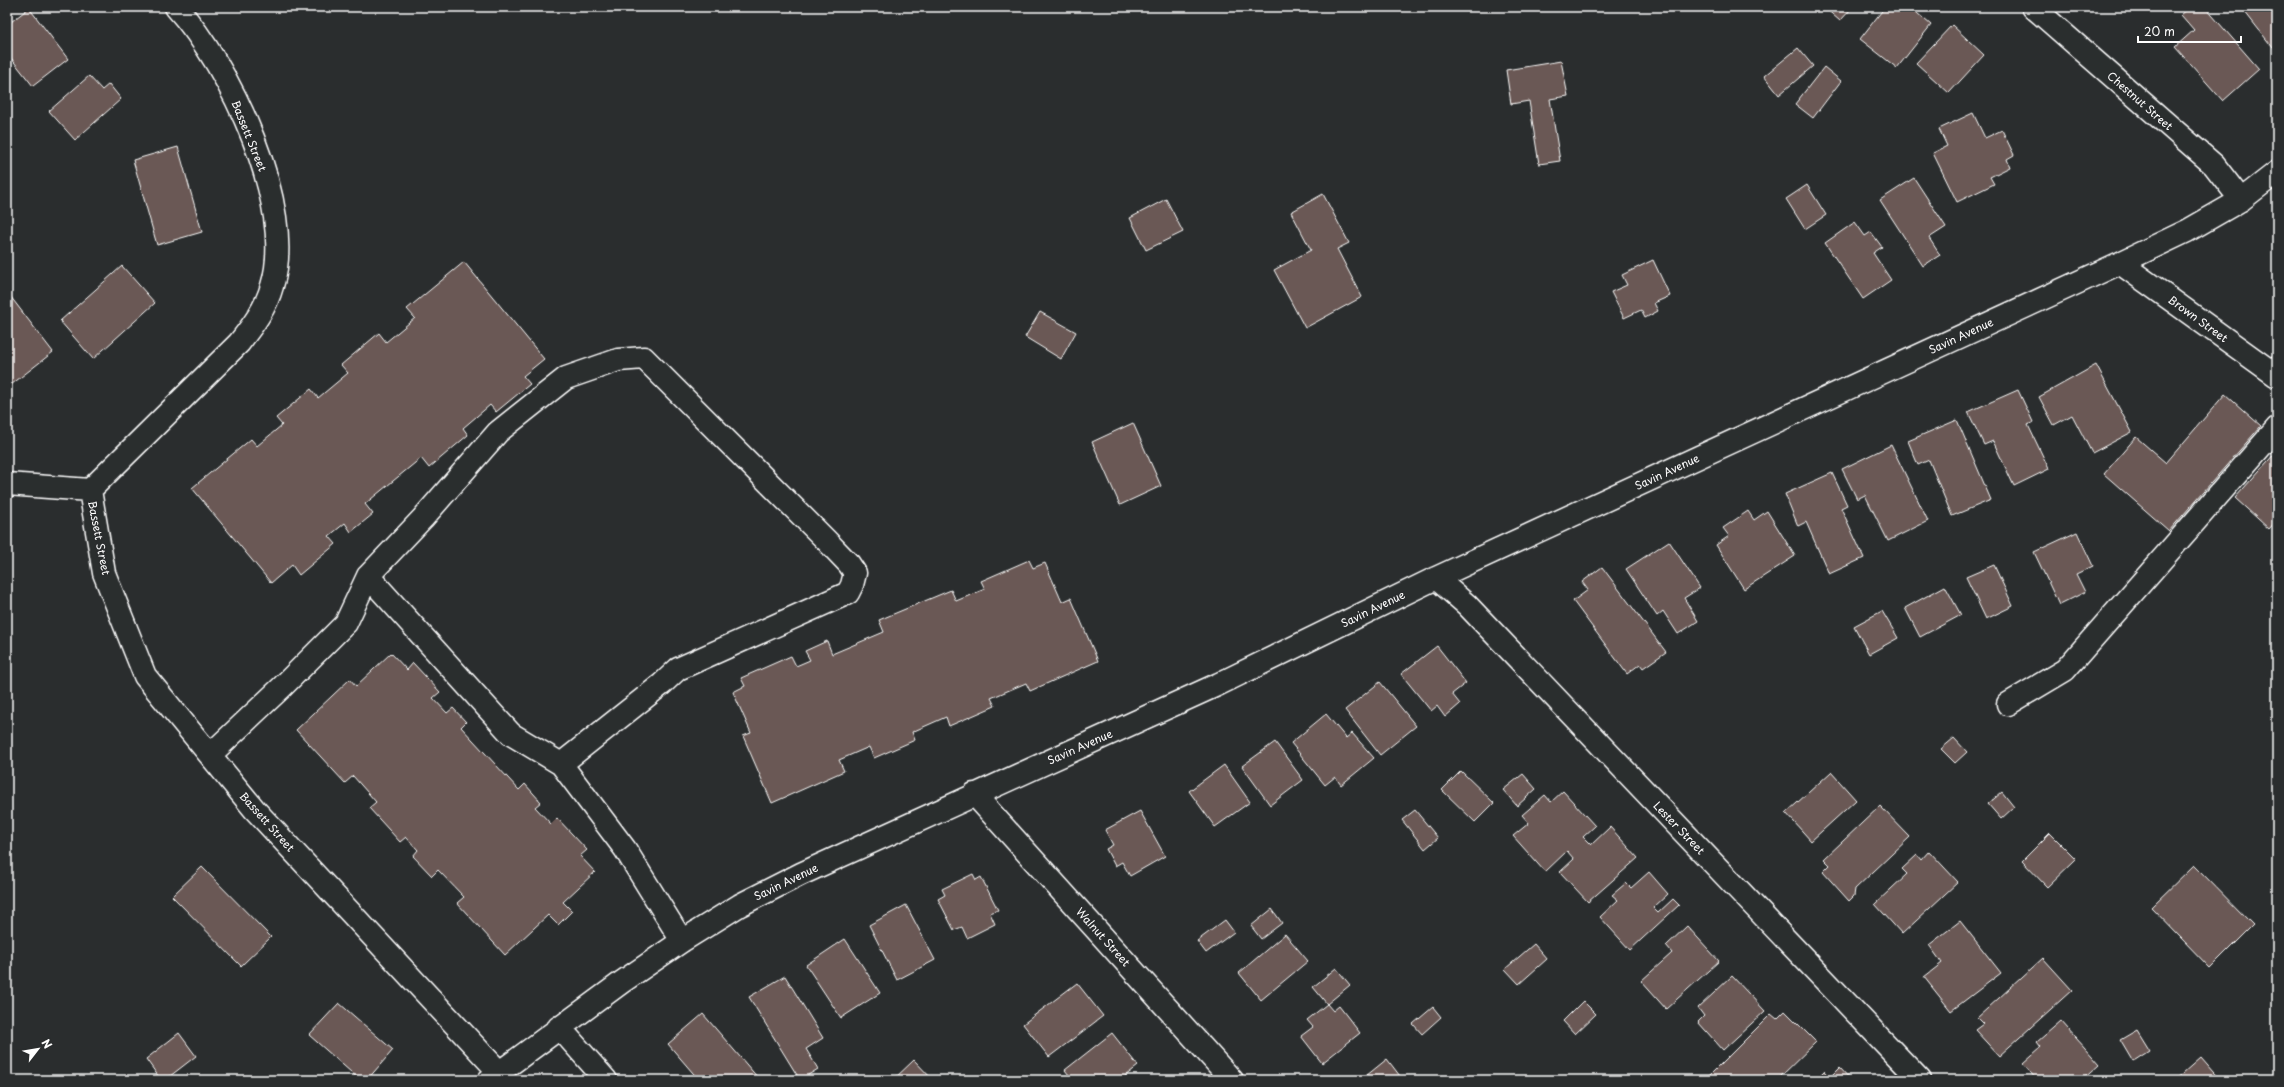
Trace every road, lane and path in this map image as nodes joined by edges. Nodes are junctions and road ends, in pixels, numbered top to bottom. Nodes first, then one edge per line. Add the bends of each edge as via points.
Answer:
1 (176, 7) edge
2 (2033, 7) edge
3 (2277, 172) edge
4 (2241, 200) junction
5 (2120, 263) junction
6 (2277, 376) edge
7 (2277, 428) edge
8 (7, 484) edge
9 (90, 490) junction
10 (368, 576) junction
11 (1436, 578) junction
12 (2008, 704) dead end
13 (210, 755) junction
14 (561, 764) junction
15 (974, 794) junction
16 (682, 941) junction
17 (559, 1027) junction
18 (494, 1076) edge
19 (606, 1080) edge
20 (1232, 1080) edge
21 (1920, 1080) edge

1 - 9 street, Bassett Street via 220,70 246,122 263,167 274,214 278,253 276,269 258,318 239,343
2 - 4 street, Chestnut Street via 2214,165
3 - 4 street, Savin Avenue
4 - 5 street, Savin Avenue via 2186,231
5 - 6 street, Brown Street
5 - 11 street, Savin Avenue
7 - 12 street via 2065,670
8 - 9 street
9 - 13 street, Bassett Street via 104,573 145,676
10 - 13 street via 346,623
10 - 14 street via 511,734
10 - 14 street via 498,432 566,378 618,360 644,358 849,564 855,573 848,593 678,669
11 - 15 street, Savin Avenue via 1219,684
11 - 21 street, Lester Street via 1472,611
13 - 18 street, Bassett Street via 255,810
14 - 16 street via 625,849
15 - 16 street, Savin Avenue via 767,891
15 - 20 street, Walnut Street
16 - 17 street, Savin Avenue
17 - 18 street, Savin Avenue
17 - 19 street

